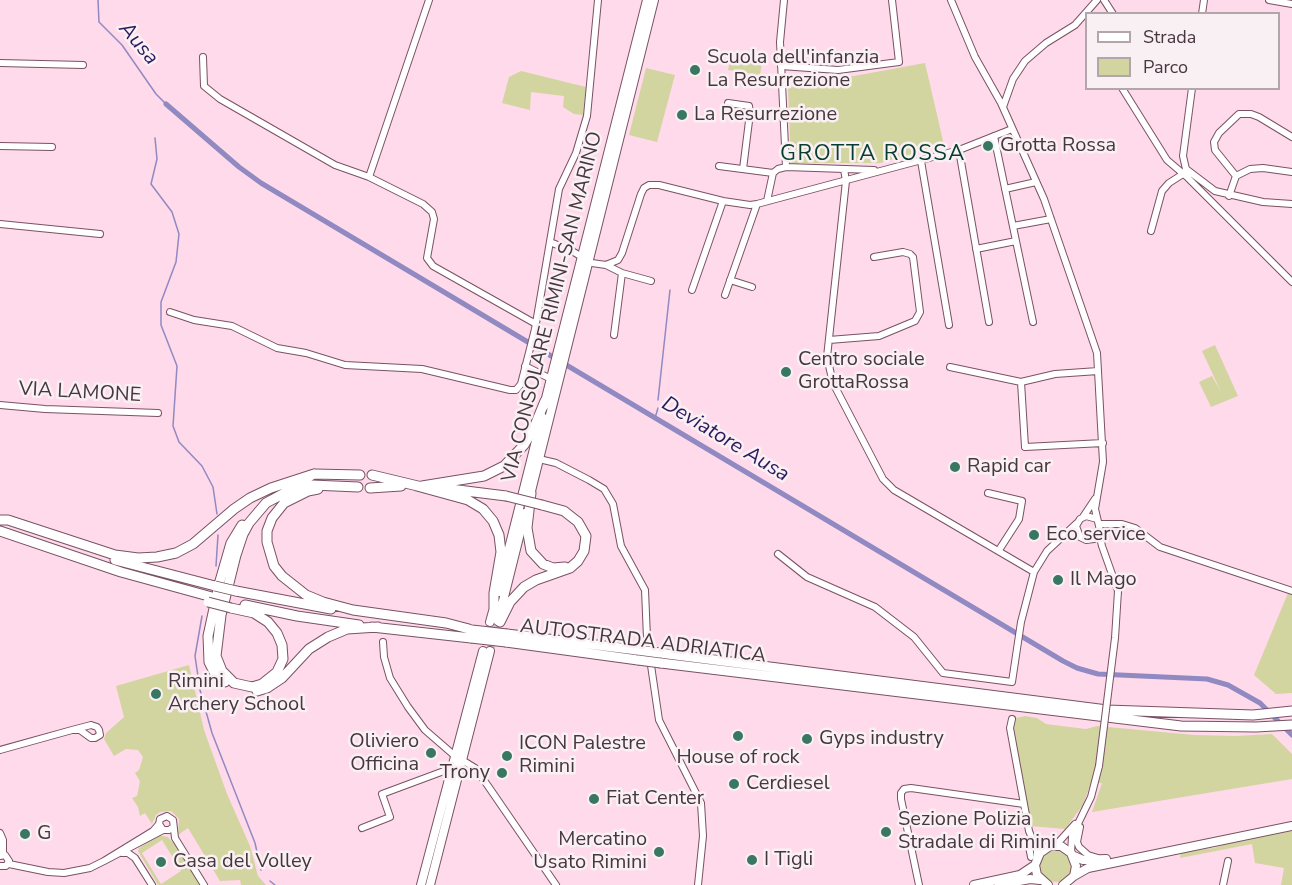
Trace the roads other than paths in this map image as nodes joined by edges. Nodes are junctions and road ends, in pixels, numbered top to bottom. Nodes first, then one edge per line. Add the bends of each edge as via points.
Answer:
1 (429, 0) edge
2 (598, 0) edge
3 (647, 0) edge
4 (654, 0) edge
5 (784, 0) edge
6 (892, 0) edge
7 (951, 0) edge
8 (1097, 0) edge
9 (1269, 0) edge
10 (1292, 4) edge
11 (1086, 12) edge
12 (1085, 14) edge
13 (203, 57) dead end
14 (0, 63) edge
15 (83, 65) dead end
16 (781, 66) junction
17 (1123, 90) edge
18 (1192, 90) edge
19 (728, 103) dead end
20 (1002, 107) junction
21 (1012, 129) junction
22 (994, 136) junction
23 (1292, 137) edge
24 (0, 146) edge
25 (52, 147) dead end
26 (959, 150) junction
27 (921, 161) junction
28 (719, 166) dead end
29 (786, 167) junction
30 (743, 169) junction
31 (844, 169) junction
32 (881, 170) junction
33 (1292, 172) edge
34 (773, 173) junction
35 (1186, 174) junction
36 (1236, 176) junction
37 (369, 177) junction
38 (846, 181) junction
39 (1036, 182) junction
40 (1005, 189) junction
41 (1229, 196) junction
42 (723, 201) junction
43 (767, 201) junction
44 (757, 204) junction
45 (1292, 204) edge
46 (1051, 219) junction
47 (0, 224) edge
48 (1013, 226) junction
49 (1151, 231) dead end
50 (100, 234) dead end
51 (1016, 241) junction
52 (550, 242) junction
53 (976, 249) junction
54 (874, 257) dead end
55 (585, 259) junction
56 (606, 265) junction
57 (621, 273) junction
58 (730, 280) junction
59 (651, 281) dead end
60 (1292, 282) edge
61 (752, 287) dead end
62 (692, 290) dead end
63 (725, 295) dead end
64 (170, 312) dead end
65 (989, 322) dead end
66 (1033, 322) dead end
67 (948, 325) dead end
68 (535, 327) junction
69 (615, 335) dead end
70 (829, 340) junction
71 (526, 363) junction
72 (950, 367) dead end
73 (1098, 371) junction
74 (555, 375) junction
75 (1021, 382) junction
76 (546, 402) junction
77 (0, 405) edge
78 (158, 413) dead end
79 (1103, 443) junction
80 (539, 459) junction
81 (314, 474) junction
82 (360, 475) dead end
83 (372, 475) dead end
84 (335, 486) junction
85 (415, 486) junction
86 (358, 487) dead end
87 (370, 488) dead end
88 (531, 493) junction
89 (988, 493) dead end
90 (1097, 495) junction
91 (1083, 517) junction
92 (0, 520) edge
93 (1077, 522) junction
94 (1099, 522) junction
95 (0, 531) edge
96 (1099, 533) junction
97 (1083, 538) junction
98 (1058, 540) junction
99 (999, 550) junction
100 (778, 554) dead end
101 (1105, 555) junction
102 (578, 561) junction
103 (1034, 572) junction
104 (1292, 591) edge
105 (231, 605) junction
106 (494, 607) junction
107 (496, 622) junction
108 (378, 627) junction
109 (470, 632) junction
110 (383, 642) dead end
111 (486, 651) tunnel mouth
112 (660, 658) junction
113 (1291, 711) edge
114 (1012, 719) dead end
115 (1292, 725) edge
116 (72, 730) dead end
117 (0, 750) edge
118 (459, 758) junction
119 (452, 768) junction
120 (1024, 804) junction
121 (1083, 815) junction
122 (1292, 821) edge
123 (1292, 826) edge
124 (161, 827) junction
125 (172, 828) junction
126 (362, 828) dead end
127 (0, 833) edge
128 (1056, 846) junction
129 (122, 853) junction
130 (2, 855) edge
131 (1073, 855) junction
132 (1034, 860) junction
133 (1103, 860) junction
134 (104, 861) junction
135 (1228, 861) dead end
136 (9, 864) junction
137 (0, 866) edge
138 (1074, 876) junction
139 (1044, 883) edge
140 (152, 885) edge
141 (204, 885) edge
142 (421, 885) edge
143 (430, 885) edge
144 (556, 885) edge
145 (698, 885) edge
146 (919, 885) edge
147 (974, 885) edge
148 (999, 885) edge
149 (1063, 885) edge
150 (1223, 885) edge

1 - 37 street
2 - 52 street via 587,116 559,189
3 - 55 main road, VIA CONSOLARE RIMINI-SAN MARINO
4 - 55 main road, VIA CONSOLARE RIMINI-SAN MARINO
5 - 16 street
6 - 16 street via 899,62 838,70
7 - 20 street
8 - 11 street
9 - 10 street
12 - 20 street via 1025,61
13 - 37 street via 204,86 220,99 335,165
14 - 15 street
16 - 29 street
17 - 35 street via 1167,160
18 - 35 street via 1183,156
19 - 30 street via 749,106
20 - 21 street
21 - 22 street
21 - 39 street
22 - 26 street
22 - 40 street
23 - 36 street via 1259,117 1239,114 1214,142 1215,150
24 - 25 street
26 - 27 street
26 - 53 street
27 - 32 street
27 - 67 street
28 - 30 street
29 - 31 street
29 - 34 street
30 - 34 street
31 - 32 street
31 - 38 street
32 - 38 street
33 - 36 street via 1263,168
34 - 43 street
35 - 41 street
35 - 49 street via 1162,191
35 - 60 street
36 - 41 street
37 - 68 street via 432,212 434,226 427,258 433,266
38 - 43 street
38 - 70 street
39 - 40 street
39 - 46 street
40 - 48 street
41 - 45 street
42 - 44 street
42 - 56 street via 649,185 641,194 622,253 613,264
42 - 62 street
43 - 44 street
44 - 58 street
46 - 48 street
46 - 73 street via 1097,353
47 - 50 street
48 - 51 street
51 - 53 street
51 - 66 street
52 - 55 street
52 - 68 street
53 - 65 street
54 - 70 street via 903,252 913,257 920,312 915,321 879,336
55 - 56 street
55 - 74 main road, VIA CONSOLARE RIMINI-SAN MARINO
56 - 57 street
57 - 59 street
57 - 69 street
58 - 61 street
58 - 63 street
64 - 71 street via 232,326 277,348 345,365 422,369 510,390 519,388
68 - 71 street
70 - 99 street via 827,357 833,383 883,480
71 - 74 street
72 - 75 street
73 - 75 street via 1055,374
73 - 79 street
74 - 76 main road, VIA CONSOLARE RIMINI-SAN MARINO
74 - 80 main road, VIA CONSOLARE RIMINI-SAN MARINO
75 - 79 street via 1025,447
76 - 85 highway via 524,445 504,466 484,476
76 - 106 main road, VIA CONSOLARE RIMINI-SAN MARINO
77 - 78 street, VIA LAMONE
79 - 90 street
80 - 88 main road, VIA CONSOLARE RIMINI-SAN MARINO
80 - 145 street via 589,480 604,489 614,504 621,546 645,590 647,638 659,720 701,803 703,836
81 - 82 highway
81 - 92 highway via 250,498 194,544 157,557 116,555
81 - 108 highway via 256,507 231,543 208,636 209,662 224,682 256,691 282,678 309,649 328,637 347,629
83 - 85 highway
84 - 86 highway
84 - 105 highway via 304,485 278,496 266,503 243,534 221,615 216,656 222,671 234,683 252,687 262,684 277,672 283,659 282,645 268,622
84 - 109 highway via 298,495 284,503 272,518 267,542 274,566 282,576 306,595 323,602 446,623
85 - 87 highway
85 - 102 highway, bridge via 506,496 564,511 584,530 586,541
85 - 106 highway via 468,500 493,521 501,552
88 - 102 highway via 527,528 535,557 553,568
88 - 107 main road, VIA CONSOLARE RIMINI-SAN MARINO
89 - 99 street via 1022,501 1018,519
90 - 91 street
90 - 94 street via 1095,509
91 - 93 street
91 - 94 street via 1090,516
92 - 109 highway, AUTOSTRADA ADRIATICA, bridge via 145,569 214,586
93 - 97 street via 1076,530
93 - 98 street
94 - 96 street
94 - 104 street via 1135,528 1160,547
95 - 105 highway, bridge via 121,572 135,581
96 - 97 street via 1094,539
96 - 101 street
97 - 98 street via 1070,536
97 - 101 street
98 - 103 street
99 - 103 street
100 - 103 street via 807,577 875,607 914,637 943,673 1012,682 1020,625
101 - 121 street, bridge via 1118,591 1115,638 1099,766 1095,788
102 - 107 highway via 565,571 524,587
105 - 108 highway, AUTOSTRADA ADRIATICA
106 - 107 main road, VIA CONSOLARE RIMINI-SAN MARINO
108 - 109 highway, AUTOSTRADA ADRIATICA
109 - 112 highway, AUTOSTRADA ADRIATICA, bridge
110 - 118 street via 390,678 408,707 425,730
111 - 118 main road
112 - 113 highway, AUTOSTRADA ADRIATICA via 1107,710 1253,715
112 - 115 highway, AUTOSTRADA ADRIATICA via 1108,719 1181,726
114 - 120 street via 1010,728
116 - 117 street
118 - 119 main road
118 - 143 main road
118 - 144 street via 475,768
119 - 126 street via 382,794 390,817
119 - 142 main road
120 - 132 street via 1037,852
120 - 146 street via 904,789 901,799
121 - 128 street
121 - 131 street via 1072,836
121 - 133 street via 1079,847
122 - 133 main road
123 - 138 main road via 1099,865
124 - 125 street
124 - 125 street via 160,819 167,816 173,820
124 - 129 street
124 - 134 street
125 - 141 street
127 - 130 street
128 - 131 main road
128 - 132 main road via 1044,849
129 - 134 street
129 - 140 street via 135,858
130 - 136 street via 8,857
131 - 133 main road via 1083,860
131 - 138 main road
132 - 139 main road via 1037,875
132 - 147 main road via 1020,875
134 - 136 street via 64,873
135 - 150 street
136 - 137 street
138 - 149 main road
139 - 148 main road via 1030,879

